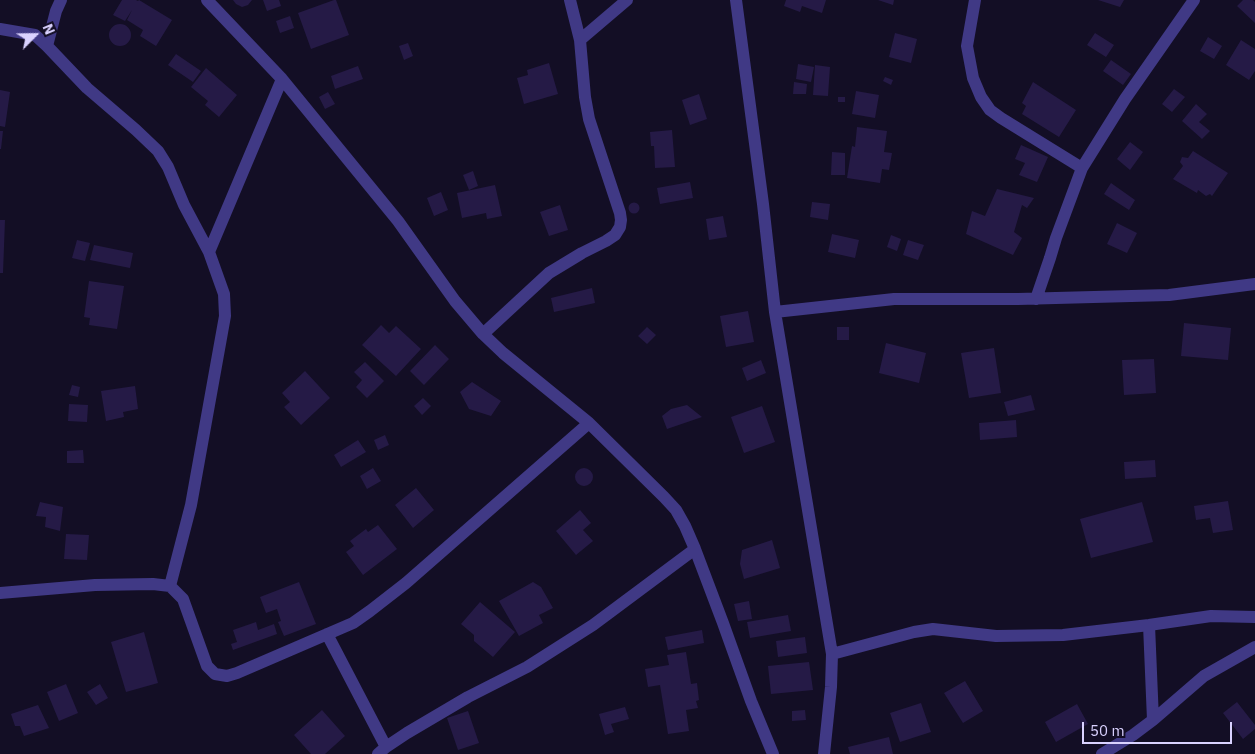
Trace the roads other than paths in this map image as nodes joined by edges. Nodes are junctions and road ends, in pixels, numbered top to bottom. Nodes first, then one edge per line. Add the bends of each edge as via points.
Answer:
1 (61, 0) edge
2 (207, 0) edge
3 (570, 0) edge
4 (627, 0) edge
5 (736, 0) edge
6 (975, 0) edge
7 (1194, 0) edge
8 (0, 29) edge
9 (580, 40) junction
10 (47, 46) junction
11 (282, 79) junction
12 (1082, 168) junction
13 (209, 252) junction
14 (1255, 284) edge
15 (1036, 299) junction
16 (775, 312) junction
17 (483, 334) junction
18 (589, 423) junction
19 (695, 548) junction
20 (170, 586) junction
21 (0, 593) edge
22 (1255, 617) edge
23 (1150, 625) junction
24 (327, 634) junction
25 (1255, 647) edge
26 (832, 654) junction
27 (1153, 720) junction
28 (382, 750) edge
29 (773, 754) edge
30 (824, 754) edge
31 (1102, 754) edge

1 - 10 street
2 - 11 street
3 - 9 street
4 - 9 street
5 - 16 street
6 - 12 street via 968,46 973,78 981,97 1001,118
7 - 12 street
8 - 10 street via 35,35
9 - 17 street via 589,118 622,220 620,227 606,241 549,273
10 - 13 street via 87,88 158,151
11 - 13 street
11 - 17 street via 398,221 455,301
12 - 15 street
13 - 20 street via 224,294 226,316 192,505
14 - 15 street via 1168,295
15 - 16 street via 894,299
16 - 26 street
17 - 18 street
18 - 19 street via 676,510
18 - 24 street via 406,583 353,623
19 - 28 street via 599,620 527,667 468,697
19 - 29 street
20 - 21 street via 95,585
20 - 24 street via 183,599 208,666 215,674 227,676 238,673
22 - 23 street via 1211,616
23 - 26 street via 1063,635 996,636 934,629
23 - 27 street
24 - 28 street
25 - 27 street via 1204,676
26 - 30 street
27 - 31 street

